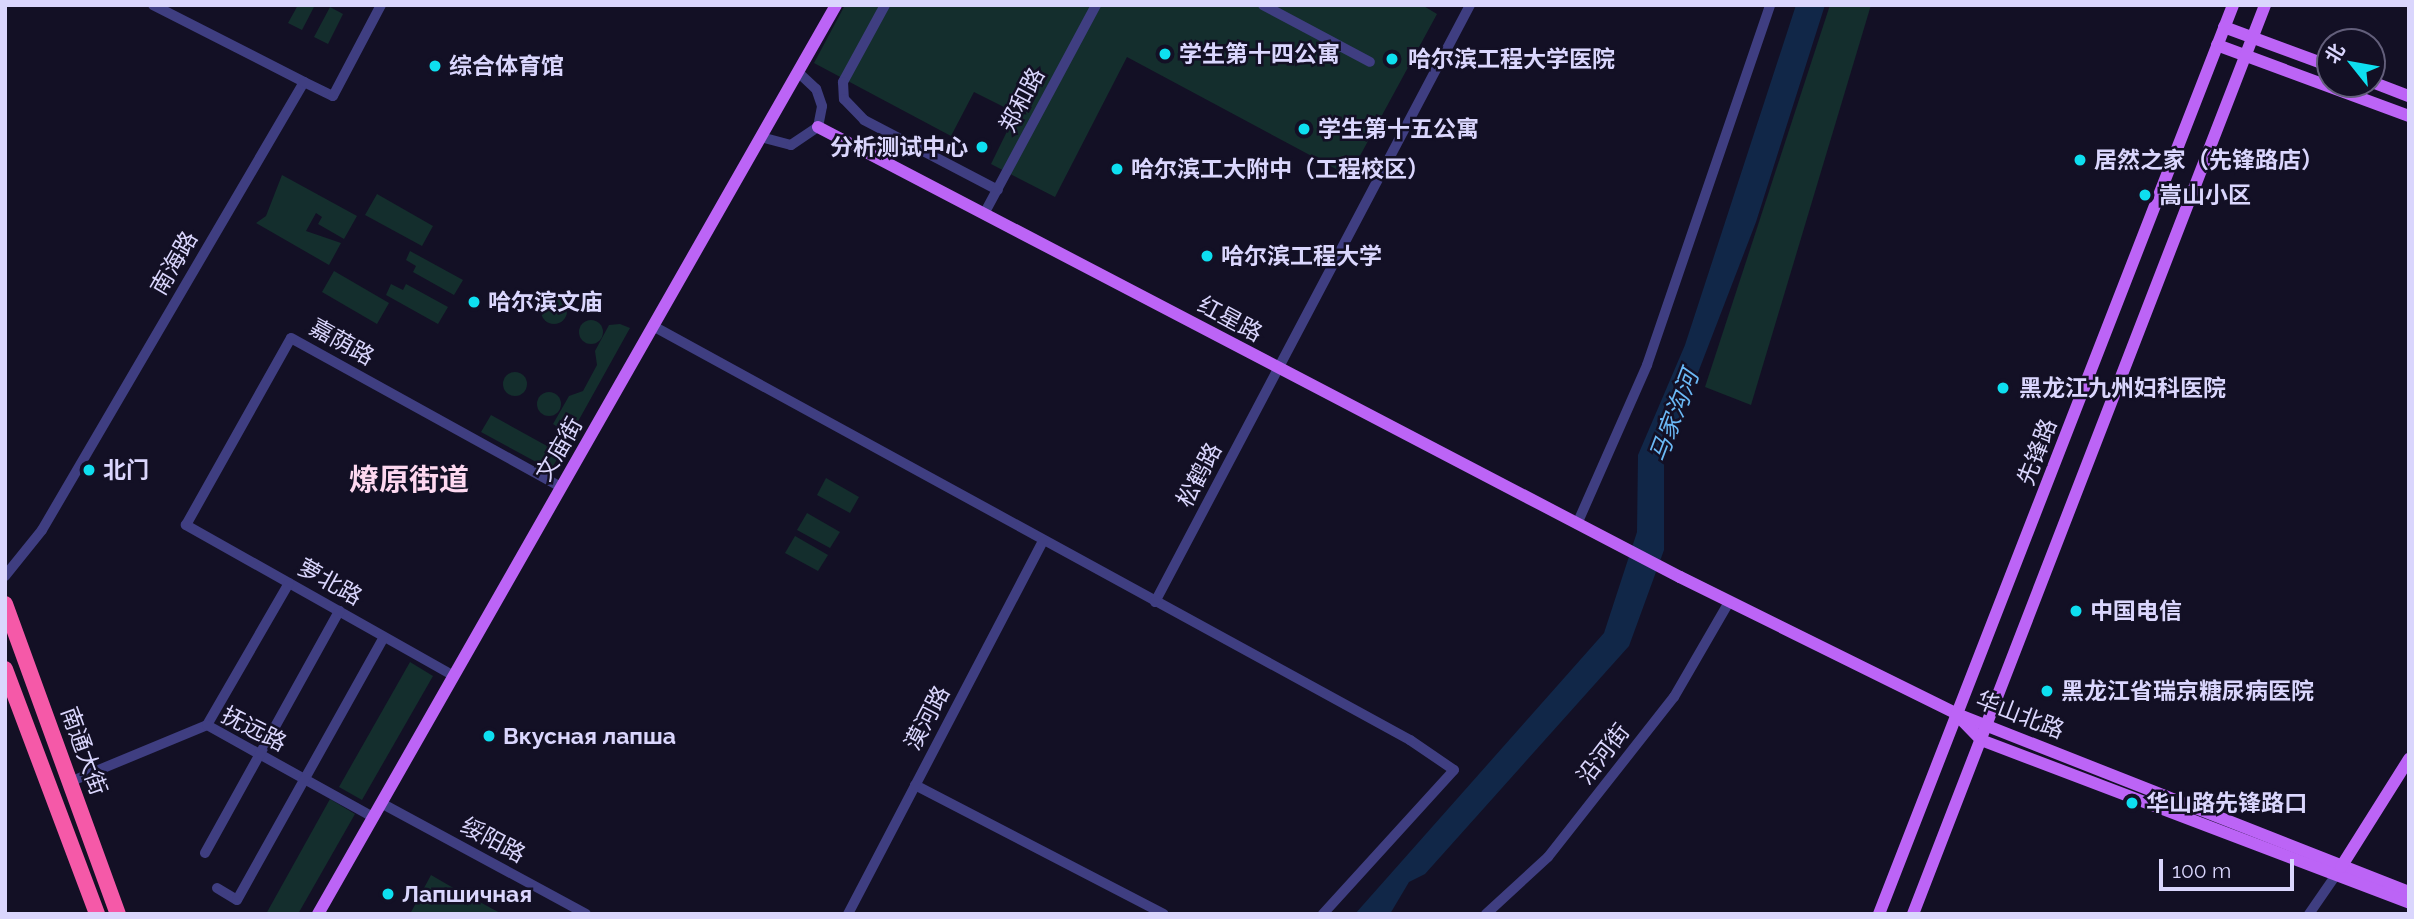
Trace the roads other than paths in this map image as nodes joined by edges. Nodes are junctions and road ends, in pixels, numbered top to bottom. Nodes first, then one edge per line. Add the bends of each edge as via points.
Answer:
1 (153, 5) edge
2 (381, 5) edge
3 (836, 5) edge
4 (885, 5) edge
5 (1096, 5) edge
6 (1263, 5) edge
7 (1470, 5) edge
8 (1770, 5) edge
9 (2232, 5) edge
10 (2265, 5) edge
11 (2224, 27) junction
12 (2253, 37) junction
13 (2217, 45) junction
14 (2244, 56) junction
15 (2316, 61) edge
16 (1370, 62) dead end
17 (798, 72) junction
18 (304, 82) junction
19 (2386, 87) edge
20 (2409, 96) edge
21 (2409, 116) edge
22 (818, 127) junction
23 (761, 137) junction
24 (998, 190) junction
25 (985, 214) junction
26 (653, 326) junction
27 (1279, 368) junction
28 (561, 487) junction
29 (1577, 524) junction
30 (186, 525) joint
31 (1043, 541) junction
32 (5, 576) edge
33 (289, 583) junction
34 (1155, 602) junction
35 (1729, 602) junction
36 (5, 604) edge
37 (339, 611) junction
38 (384, 637) junction
39 (5, 669) edge
40 (454, 676) junction
41 (1956, 714) junction
42 (1987, 723) junction
43 (207, 725) junction
44 (1981, 740) junction
45 (260, 754) junction
46 (2409, 759) edge
47 (2409, 776) edge
48 (304, 779) junction
49 (72, 781) junction
50 (915, 785) junction
51 (381, 803) junction
52 (373, 817) junction
53 (205, 853) dead end
54 (2342, 870) junction
55 (217, 888) dead end
56 (2409, 892) edge
57 (2409, 903) edge
58 (97, 914) edge
59 (118, 914) edge
60 (318, 914) edge
61 (586, 914) edge
62 (848, 914) edge
63 (1164, 914) edge
64 (1323, 914) edge
65 (1486, 914) edge
66 (1879, 914) edge
67 (1913, 914) edge
68 (2309, 914) edge

1 - 18 street
2 - 18 street via 333,96
3 - 17 main road, 文庙街
4 - 24 street via 843,82 844,99 864,120
5 - 24 street, 郑和路
6 - 16 street
7 - 27 street, 松鹤路
8 - 29 street via 1647,365
9 - 11 main road, 先锋路
10 - 12 main road
11 - 12 main road
11 - 13 main road, 先锋路
12 - 14 main road
12 - 15 main road
13 - 14 main road
13 - 41 main road, 先锋路
14 - 21 main road
14 - 42 main road
17 - 22 street via 816,89 822,106
17 - 23 main road, 文庙街
18 - 32 street, 南海路 via 42,530
19 - 20 main road
22 - 23 street via 791,145
22 - 25 main road, 红星路
23 - 26 main road, 文庙街
24 - 25 street, 郑和路
25 - 27 main road, 红星路
26 - 28 main road, 文庙街
26 - 31 street
27 - 29 main road, 红星路
27 - 34 street, 松鹤路
28 - 30 street, 嘉荫路 via 291,338
28 - 40 main road, 文庙街
29 - 35 main road, 红星路
30 - 33 street, 萝北路
31 - 34 street
31 - 50 street, 漠河路
33 - 37 street, 萝北路
33 - 43 street
34 - 64 street via 1410,740 1454,771
35 - 41 main road, 红星路
35 - 65 street, 沿河街 via 1674,697 1548,857
36 - 49 highway, 南通大街
37 - 38 street, 萝北路
37 - 45 street
38 - 40 street, 萝北路
38 - 48 street
39 - 58 highway, 南通大街
40 - 51 main road, 文庙街
41 - 42 main road, 华山北路
41 - 44 main road, 华山北路
41 - 66 main road, 先锋路
42 - 44 main road
42 - 54 main road, 华山北路
43 - 45 street, 抚远路
43 - 49 street, 抚远路
44 - 54 main road, 华山北路
44 - 67 main road
45 - 48 street, 抚远路
45 - 53 street
46 - 54 main road
47 - 54 main road
48 - 52 street, 抚远路
48 - 55 street via 237,900
49 - 59 highway, 南通大街
50 - 62 street, 漠河路
50 - 63 street
51 - 52 main road, 文庙街
51 - 61 street, 绥阳路
52 - 60 main road, 文庙街
54 - 56 main road, 华山北路
54 - 57 main road, 华山北路
54 - 68 street

